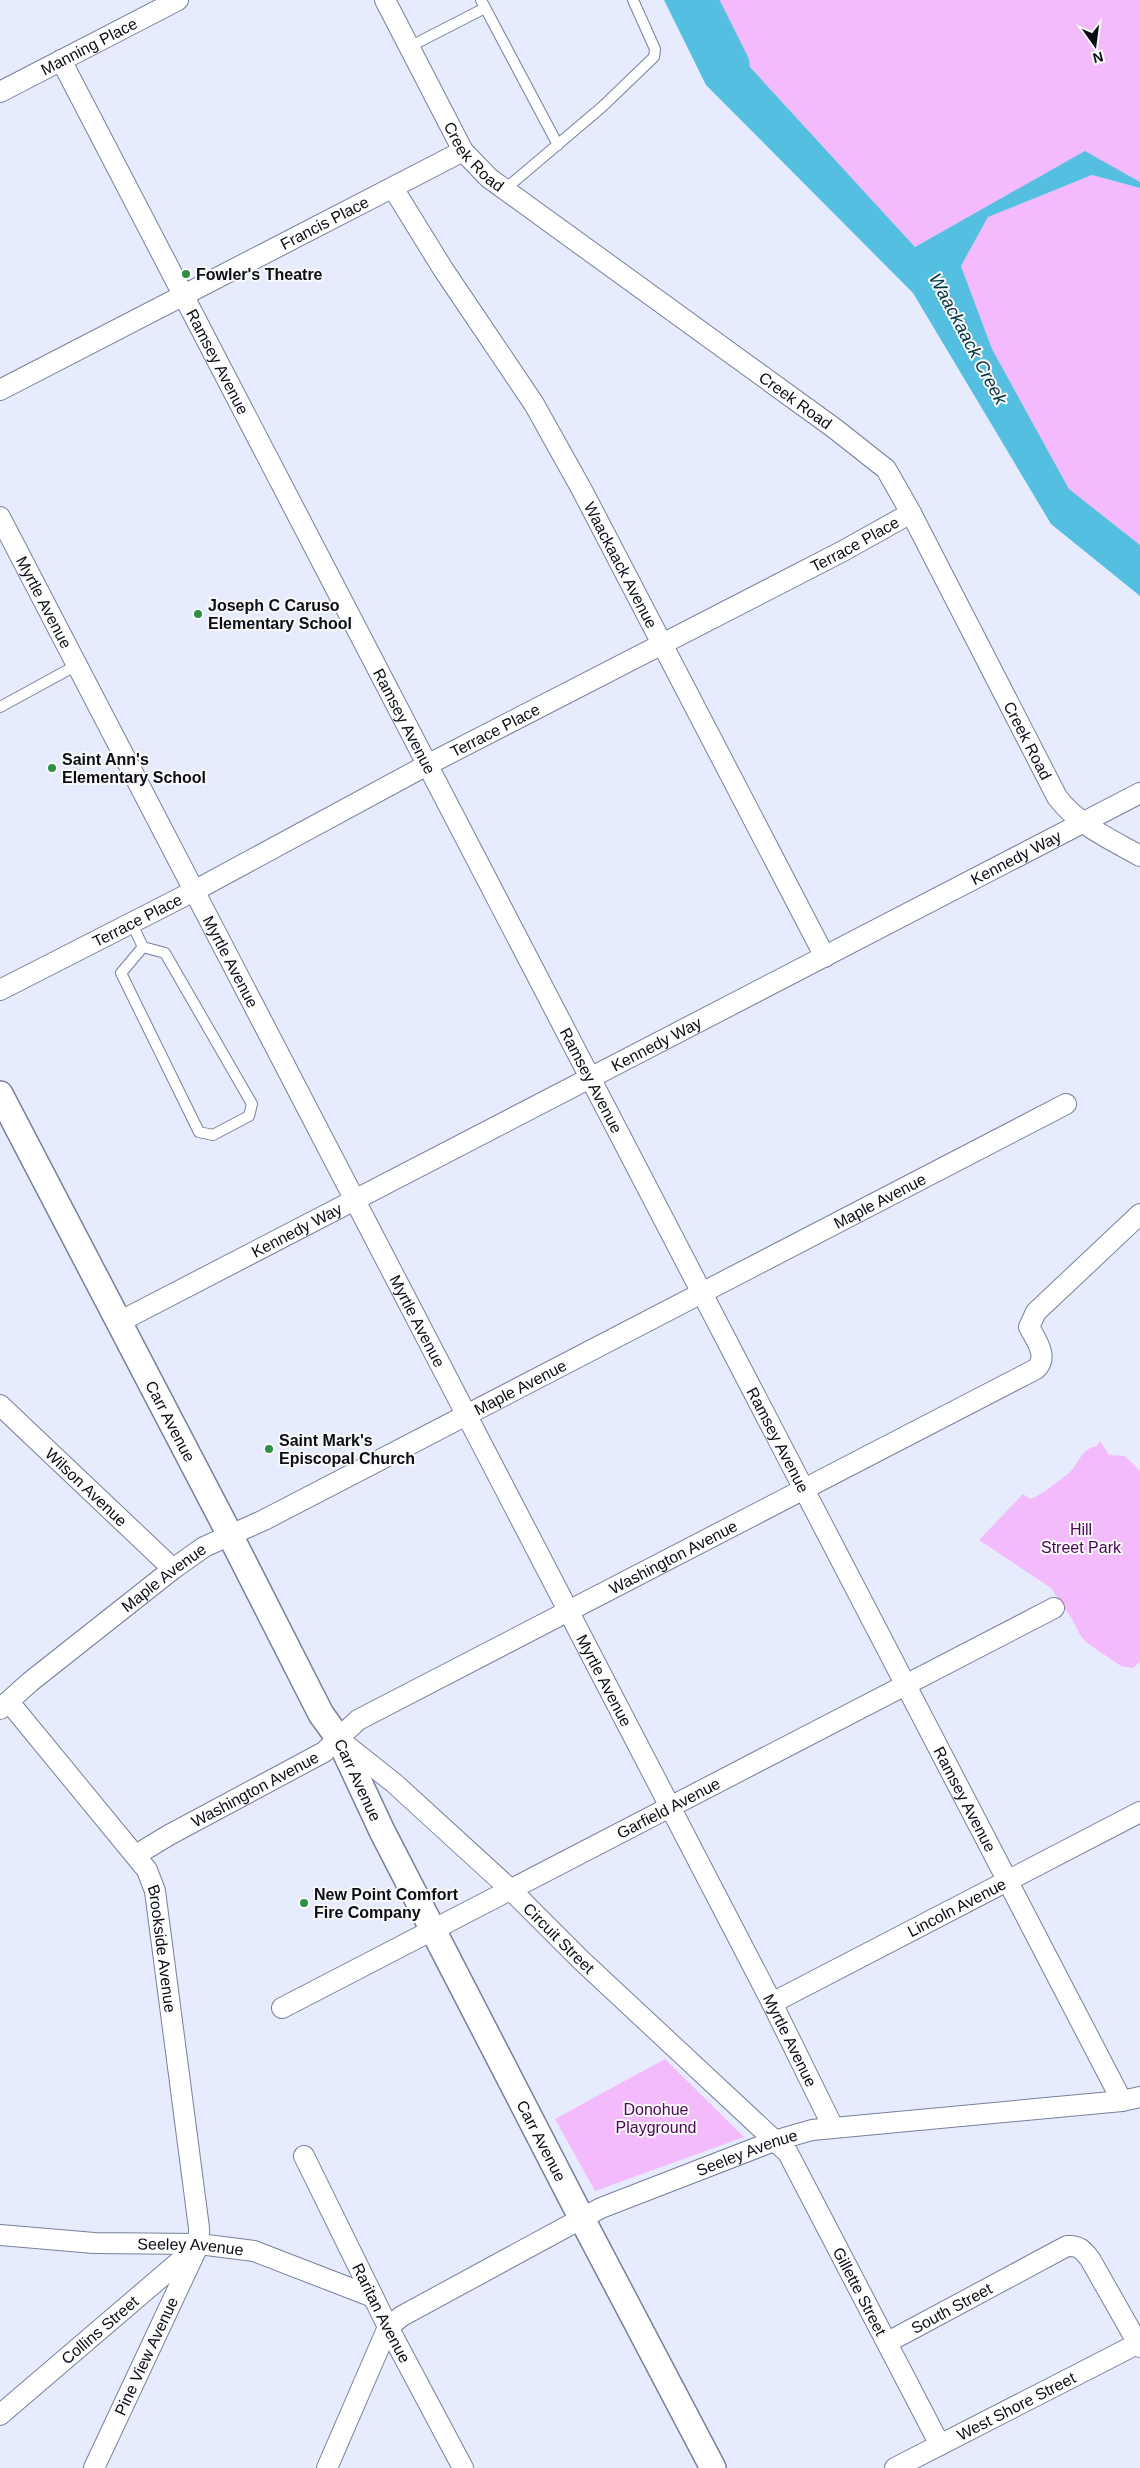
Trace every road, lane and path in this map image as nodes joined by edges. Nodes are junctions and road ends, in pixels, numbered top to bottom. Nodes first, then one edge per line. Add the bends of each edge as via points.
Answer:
1 (178, 0) edge
2 (385, 0) edge
3 (633, 0) edge
4 (483, 4) edge
5 (409, 47) junction
6 (61, 60) junction
7 (0, 92) edge
8 (558, 146) junction
9 (463, 151) junction
10 (393, 188) junction
11 (504, 190) junction
12 (183, 296) junction
13 (0, 390) edge
14 (911, 513) junction
15 (0, 517) edge
16 (662, 644) junction
17 (77, 664) junction
18 (0, 707) edge
19 (427, 765) junction
20 (1140, 793) edge
21 (1083, 823) junction
22 (1140, 856) edge
23 (194, 891) junction
24 (131, 922) junction
25 (143, 947) junction
26 (825, 957) junction
27 (0, 990) edge
28 (590, 1079) junction
29 (0, 1094) edge
30 (1066, 1104) dead end
31 (355, 1200) junction
32 (1140, 1214) edge
33 (701, 1294) junction
34 (119, 1322) junction
35 (0, 1405) edge
36 (466, 1416) junction
37 (803, 1490) junction
38 (230, 1535) junction
39 (173, 1569) junction
40 (1054, 1608) dead end
41 (568, 1611) junction
42 (904, 1686) junction
43 (4, 1705) edge
44 (339, 1739) junction
45 (669, 1807) junction
46 (1140, 1812) edge
47 (136, 1855) junction
48 (1005, 1881) junction
49 (510, 1889) junction
50 (434, 1929) junction
51 (772, 2003) junction
52 (282, 2008) dead end
53 (1131, 2099) edge
54 (834, 2127) junction
55 (774, 2142) junction
56 (304, 2156) dead end
57 (581, 2217) junction
58 (0, 2235) edge
59 (199, 2244) junction
60 (373, 2297) junction
61 (388, 2327) junction
62 (888, 2342) junction
63 (1139, 2346) edge
64 (0, 2415) edge
65 (940, 2445) junction
66 (94, 2468) edge
67 (327, 2468) edge
68 (463, 2468) edge
69 (713, 2468) edge
70 (895, 2468) edge

1 - 6 street, Manning Place
2 - 5 street, Creek Road
3 - 8 lane via 655,49 654,57
4 - 5 lane
4 - 8 lane
5 - 9 street, Creek Road
6 - 7 street, Manning Place
6 - 12 street, Ramsey Avenue
8 - 11 lane
9 - 10 street, Francis Place
9 - 11 street, Creek Road
10 - 12 street, Francis Place
10 - 16 street, Waackaack Avenue via 534,404
11 - 14 street, Creek Road via 886,469
12 - 13 street, Francis Place
12 - 19 street, Ramsey Avenue
14 - 16 street, Terrace Place
14 - 21 street, Creek Road via 1057,797
15 - 17 street, Myrtle Avenue
16 - 19 street, Terrace Place
16 - 26 street, Waackaack Avenue
17 - 18 lane
17 - 23 street, Myrtle Avenue
19 - 23 street, Terrace Place
19 - 28 street, Ramsey Avenue
20 - 21 street, Kennedy Way
21 - 22 street, Creek Road
21 - 26 street, Kennedy Way
23 - 24 street, Terrace Place
23 - 31 street, Myrtle Avenue
24 - 25 lane
24 - 27 street, Terrace Place
25 - 25 lane via 121,973 200,1132 213,1135 248,1116 252,1104 165,953
26 - 28 street, Kennedy Way
28 - 31 street, Kennedy Way
28 - 33 street, Ramsey Avenue
29 - 34 street, Carr Avenue
30 - 33 street, Maple Avenue
31 - 34 street, Kennedy Way
31 - 36 street, Myrtle Avenue
32 - 37 street, Washington Avenue via 1036,1312 1029,1327 1043,1357 1036,1369
33 - 36 street, Maple Avenue
33 - 37 street, Ramsey Avenue
34 - 38 street, Carr Avenue
35 - 39 street, Wilson Avenue
36 - 38 street, Maple Avenue
36 - 41 street, Myrtle Avenue
37 - 41 street, Washington Avenue
37 - 42 street, Ramsey Avenue
38 - 39 street, Maple Avenue via 204,1547
38 - 44 street, Carr Avenue via 321,1714
39 - 43 street, Maple Avenue
40 - 42 street, Garfield Avenue
41 - 44 street, Washington Avenue via 358,1720
41 - 45 street, Myrtle Avenue
42 - 45 street, Garfield Avenue
42 - 48 street, Ramsey Avenue
43 - 47 street, Brookside Avenue
44 - 47 street, Washington Avenue via 324,1752
44 - 49 street, Circuit Street via 394,1783
44 - 50 street, Carr Avenue via 382,1831
45 - 49 street, Garfield Avenue
45 - 51 street, Myrtle Avenue
46 - 48 street, Lincoln Avenue
47 - 59 street, Brookside Avenue via 147,1870 155,1891
48 - 51 street, Lincoln Avenue
48 - 53 street, Ramsey Avenue
49 - 50 street, Garfield Avenue
49 - 55 street, Circuit Street
50 - 52 street, Garfield Avenue
50 - 57 street, Carr Avenue
51 - 54 street, Myrtle Avenue
53 - 54 street, Seeley Avenue via 989,2115
54 - 55 street, Seeley Avenue
55 - 57 street, Seeley Avenue
55 - 62 street, Gillette Street via 788,2153
56 - 60 street, Raritan Avenue
57 - 61 street, Seeley Avenue via 402,2316
57 - 69 street, Carr Avenue
58 - 59 street, Seeley Avenue via 94,2243
59 - 60 street, Seeley Avenue via 261,2253
59 - 64 street, Collins Street
59 - 66 street, Pine View Avenue
60 - 61 street, Raritan Avenue
61 - 67 street
61 - 68 street, Raritan Avenue
62 - 63 street, South Street via 1067,2246 1074,2246 1090,2258
62 - 65 street, Gillette Street
63 - 65 street, West Shore Street
65 - 70 street, West Shore Street

